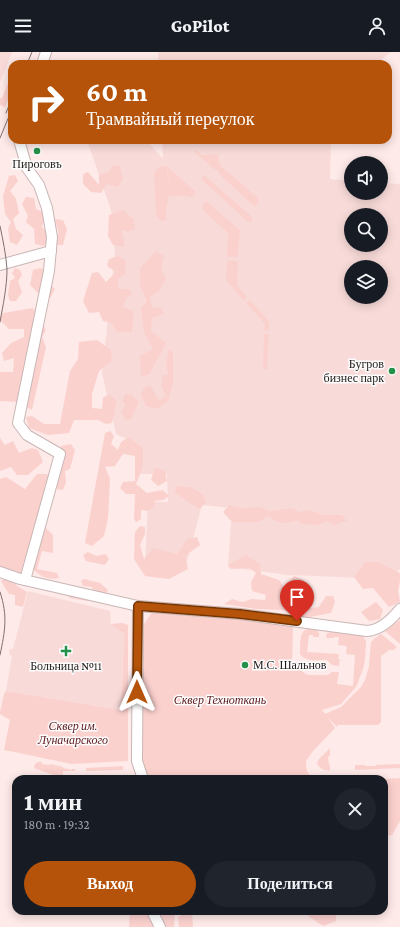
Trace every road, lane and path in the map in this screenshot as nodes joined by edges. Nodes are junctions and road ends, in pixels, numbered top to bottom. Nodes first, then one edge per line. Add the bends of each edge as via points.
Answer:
1 (20, 144) edge
2 (51, 251) junction
3 (0, 265) edge
4 (0, 572) edge
5 (25, 580) junction
6 (138, 606) junction
7 (400, 609) edge
8 (142, 775) edge
9 (154, 915) edge
10 (160, 927) edge

1 - 2 street via 26,168 39,185 47,208 52,237
2 - 3 street
2 - 5 street via 18,423 27,435 60,454
4 - 5 street
5 - 6 street
6 - 7 street via 240,614 366,631 378,628
6 - 8 street via 137,761
9 - 10 street

